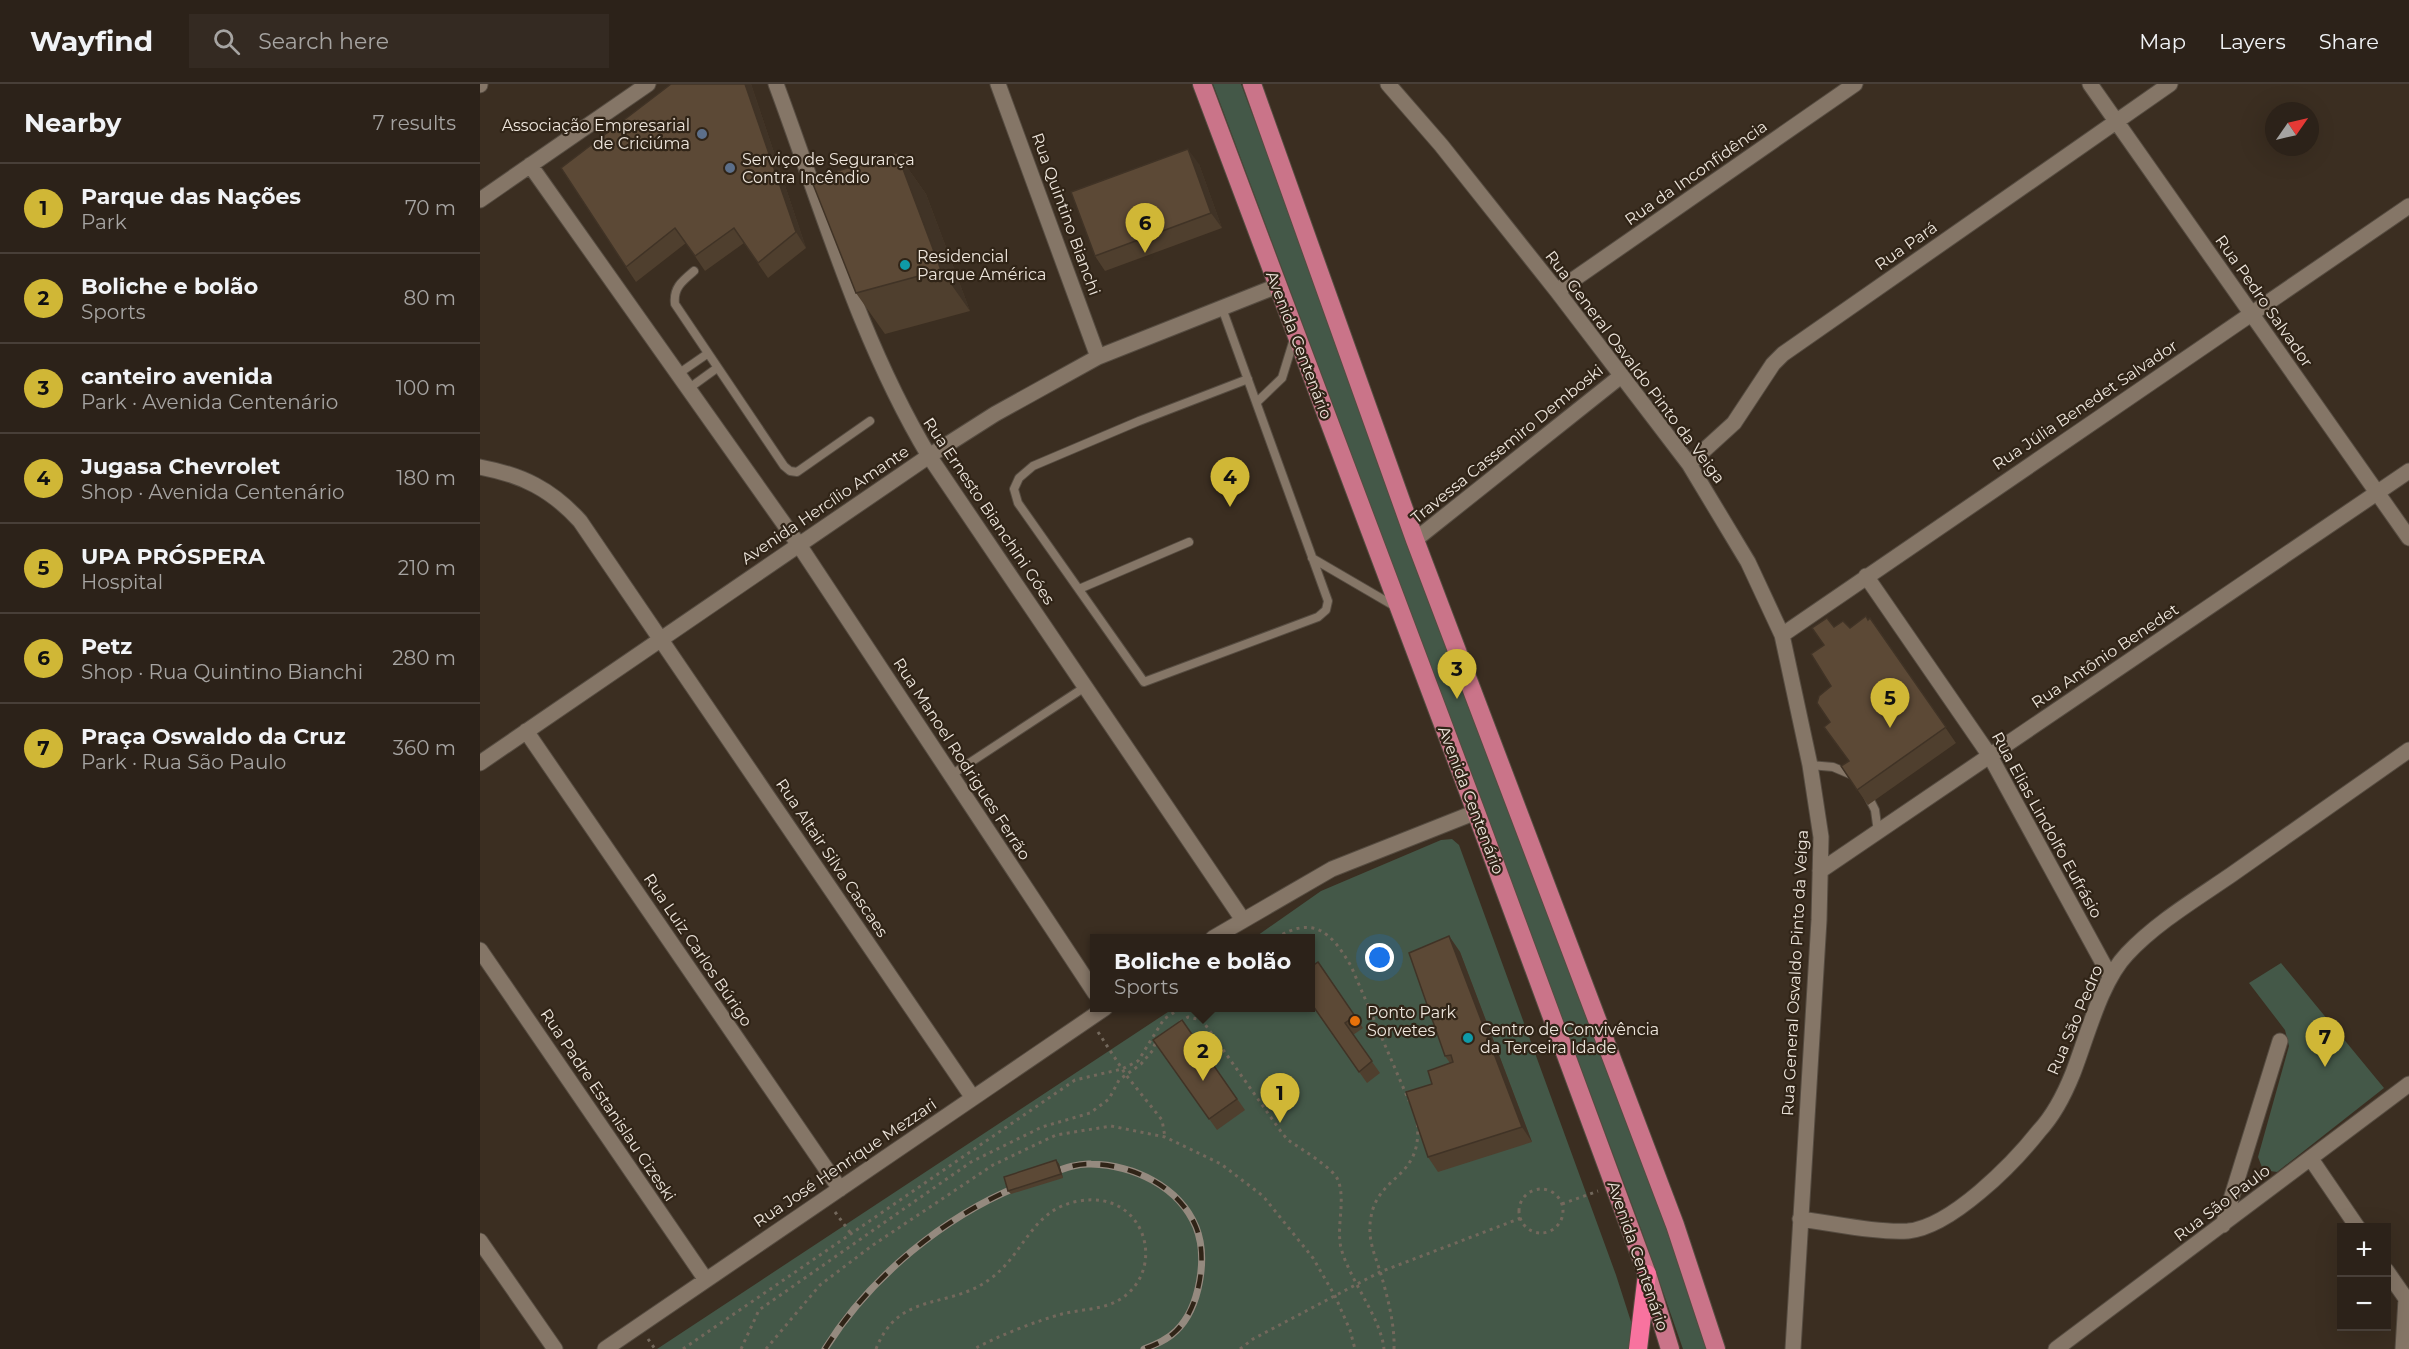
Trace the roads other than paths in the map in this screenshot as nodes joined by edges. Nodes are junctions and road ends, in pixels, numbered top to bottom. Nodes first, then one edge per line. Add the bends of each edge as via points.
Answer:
1 (648, 84) edge
2 (776, 84) edge
3 (998, 84) edge
4 (1202, 84) edge
5 (1252, 84) edge
6 (1388, 84) edge
7 (1855, 84) edge
8 (2090, 84) edge
9 (2170, 84) edge
10 (2116, 122) junction
11 (530, 165) junction
12 (480, 200) edge
13 (2409, 206) edge
14 (694, 271) edge
15 (1277, 286) junction
16 (1557, 291) junction
17 (1222, 308) junction
18 (2251, 314) junction
19 (1295, 334) junction
20 (707, 354) junction
21 (1098, 357) junction
22 (717, 368) junction
23 (678, 374) junction
24 (1621, 376) junction
25 (1248, 380) junction
26 (688, 389) junction
27 (1257, 402) junction
28 (870, 421) dead end
29 (929, 456) junction
30 (1689, 464) junction
31 (480, 467) edge
32 (2409, 471) edge
33 (2377, 493) junction
34 (2409, 538) edge
35 (1415, 540) junction
36 (1189, 542) dead end
37 (799, 545) junction
38 (1312, 558) junction
39 (1866, 576) junction
40 (1079, 589) junction
41 (1399, 609) junction
42 (1782, 634) junction
43 (661, 639) junction
44 (1085, 687) junction
45 (526, 731) junction
46 (2409, 750) edge
47 (1990, 756) junction
48 (480, 763) edge
49 (1810, 765) junction
50 (951, 775) junction
51 (1856, 778) edge
52 (1862, 787) edge
53 (1476, 812) junction
54 (1878, 832) junction
55 (1820, 871) junction
56 (1243, 920) junction
57 (1222, 934) edge
58 (480, 950) edge
59 (2110, 976) junction
60 (1090, 985) edge
61 (1099, 1012) edge
62 (2280, 1041) dead end
63 (2409, 1084) edge
64 (973, 1098) junction
65 (2311, 1159) junction
66 (840, 1189) junction
67 (1800, 1219) junction
68 (2355, 1223) edge
69 (2223, 1225) junction
70 (480, 1241) edge
71 (1647, 1274) junction
72 (2391, 1277) edge
73 (706, 1280) junction
74 (2408, 1301) edge
75 (555, 1349) edge
76 (605, 1349) edge
77 (1638, 1349) edge
78 (1670, 1349) edge
79 (1716, 1349) edge
80 (1793, 1349) edge
81 (2056, 1349) edge
82 (2403, 1349) edge

1 - 11 street
2 - 29 street, Rua Ernesto Bianchini Góes via 878,358 903,413
3 - 21 street, Rua Quintino Bianchi
4 - 15 main road, Avenida Centenário
5 - 35 main road
6 - 16 street, Rua General Osvaldo Pinto da Veiga
7 - 16 street, Rua da Inconfidência
8 - 10 street, Rua Pedro Salvador
9 - 10 street, Rua Pará
10 - 18 street, Rua Pedro Salvador
10 - 30 street, Rua Pará via 1783,354 1734,423
11 - 12 street
11 - 23 street
13 - 18 street, Rua Júlia Benedet Salvador
14 - 20 lane via 679,285 675,304
15 - 17 street, Avenida Hercílio Amante
15 - 19 main road, Avenida Centenário
16 - 24 street, Rua General Osvaldo Pinto da Veiga
17 - 21 street, Avenida Hercílio Amante
17 - 25 lane
18 - 33 street, Rua Pedro Salvador
18 - 39 street, Rua Júlia Benedet Salvador
19 - 27 lane via 1282,378
19 - 41 main road, Avenida Centenário
20 - 22 lane
20 - 23 lane
21 - 29 street, Avenida Hercílio Amante via 994,414
22 - 26 lane
22 - 28 lane via 790,471 798,472
23 - 26 street
24 - 30 street, Rua General Osvaldo Pinto da Veiga
24 - 35 street, Travessa Cassemiro Demboski
25 - 27 lane
25 - 40 lane via 1033,466 1019,478 1014,489 1018,503
26 - 37 street
27 - 38 lane
29 - 37 street, Avenida Hercílio Amante
29 - 44 street, Rua Ernesto Bianchini Góes
30 - 42 street, Rua General Osvaldo Pinto da Veiga via 1748,562
31 - 43 street, Rua Altair Silva Cascaes via 522,478 563,502 591,535
32 - 33 street, Rua Antônio Benedet
33 - 34 street, Rua Pedro Salvador
33 - 47 street, Rua Antônio Benedet
35 - 79 main road via 1675,1225
36 - 40 lane
37 - 43 street, Avenida Hercílio Amante
37 - 50 street, Rua Manoel Rodrigues Ferrão
38 - 40 lane via 1328,601 1326,610 1318,617 1144,682
38 - 41 lane
39 - 42 street, Rua Júlia Benedet Salvador
39 - 47 street, Rua Elias Lindolfo Eufrásio
41 - 53 main road, Avenida Centenário
42 - 49 street, Rua General Osvaldo Pinto da Veiga
43 - 45 street, Avenida Hercílio Amante
43 - 64 street, Rua Altair Silva Cascaes
44 - 50 lane
44 - 56 street, Rua Ernesto Bianchini Góes
45 - 48 street, Avenida Hercílio Amante
45 - 66 street, Rua Luiz Carlos Búrigo
46 - 59 street, Rua São Pedro via 2177,913 2128,952
47 - 54 street, Rua Antônio Benedet
47 - 59 street, Rua Elias Lindolfo Eufrásio
49 - 51 lane via 1833,767
49 - 55 street, Rua General Osvaldo Pinto da Veiga via 1819,813
50 - 60 street, Rua Manoel Rodrigues Ferrão
52 - 54 lane via 1875,810
53 - 56 street via 1332,869
53 - 71 main road, Avenida Centenário
54 - 55 street, Rua Antônio Benedet
55 - 67 street, Rua General Osvaldo Pinto da Veiga
56 - 57 street
58 - 73 street, Rua Padre Estanislau Cizeski
59 - 67 street, Rua São Pedro via 2057,1106 2021,1152 1957,1208 1926,1227 1908,1231
61 - 64 street, Rua José Henrique Mezzari
62 - 69 street
63 - 65 street, Rua São Paulo
64 - 66 street, Rua José Henrique Mezzari
65 - 68 street
65 - 69 street, Rua São Paulo
66 - 73 street, Rua José Henrique Mezzari
67 - 80 street, Rua General Osvaldo Pinto da Veiga
69 - 81 street, Rua São Paulo
70 - 75 street
71 - 77 highway
71 - 78 main road, Avenida Centenário
72 - 74 street
73 - 76 street, Rua José Henrique Mezzari
74 - 82 street

